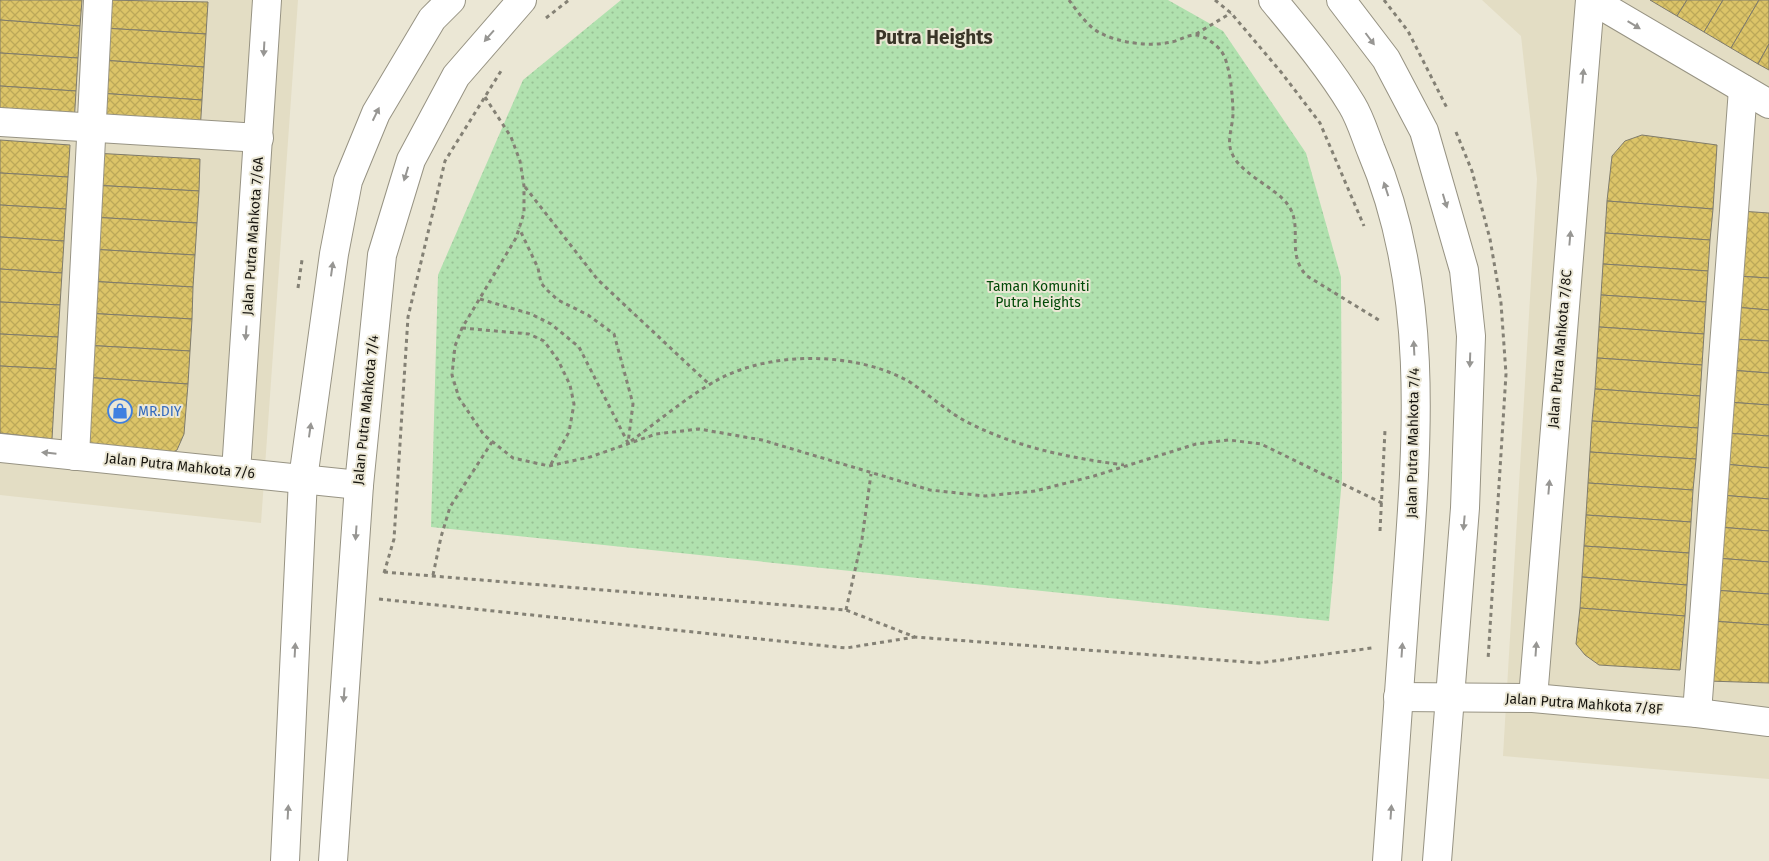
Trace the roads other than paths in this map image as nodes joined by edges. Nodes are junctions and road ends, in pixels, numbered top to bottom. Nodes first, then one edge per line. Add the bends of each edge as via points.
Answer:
1 (98, 0) edge
2 (267, 0) edge
3 (451, 0) edge
4 (522, 0) edge
5 (1273, 0) edge
6 (1341, 0) edge
7 (1591, 0) edge
8 (1742, 89) junction
9 (1769, 104) edge
10 (0, 122) edge
11 (92, 128) junction
12 (259, 138) junction
13 (0, 448) edge
14 (75, 456) junction
15 (236, 472) junction
16 (303, 479) junction
17 (359, 484) junction
18 (1398, 697) junction
19 (1449, 697) junction
20 (1533, 698) junction
21 (1697, 713) junction
22 (1769, 722) edge
23 (285, 861) edge
24 (333, 861) edge
25 (1387, 861) edge
26 (1437, 861) edge

1 - 11 street
2 -> 12 street, Jalan Putra Mahkota 7/6A
16 -> 3 street via 334,254 348,182 376,113 432,19
4 -> 17 street, Jalan Putra Mahkota 7/4 via 456,76 411,160 382,255
18 -> 5 street, Jalan Putra Mahkota 7/4 via 1416,401 1412,310 1399,228 1353,106 1314,50
6 -> 19 street via 1386,59 1424,131 1464,270 1471,336 1465,508
7 -> 8 street
20 -> 7 street, Jalan Putra Mahkota 7/8C
8 - 9 street
8 - 21 street
10 - 11 street
11 - 12 street
11 - 14 street
12 -> 15 street, Jalan Putra Mahkota 7/6A
14 -> 13 street, Jalan Putra Mahkota 7/6
14 - 15 street, Jalan Putra Mahkota 7/6
15 - 16 street, Jalan Putra Mahkota 7/6
16 - 17 street, Jalan Putra Mahkota 7/6
23 -> 16 street
17 -> 24 street, Jalan Putra Mahkota 7/4
18 - 19 street, Jalan Putra Mahkota 7/8F
25 -> 18 street, Jalan Putra Mahkota 7/4
19 - 20 street, Jalan Putra Mahkota 7/8F
19 - 26 street
20 - 21 street, Jalan Putra Mahkota 7/8F
21 - 22 street, Jalan Putra Mahkota 7/8F

